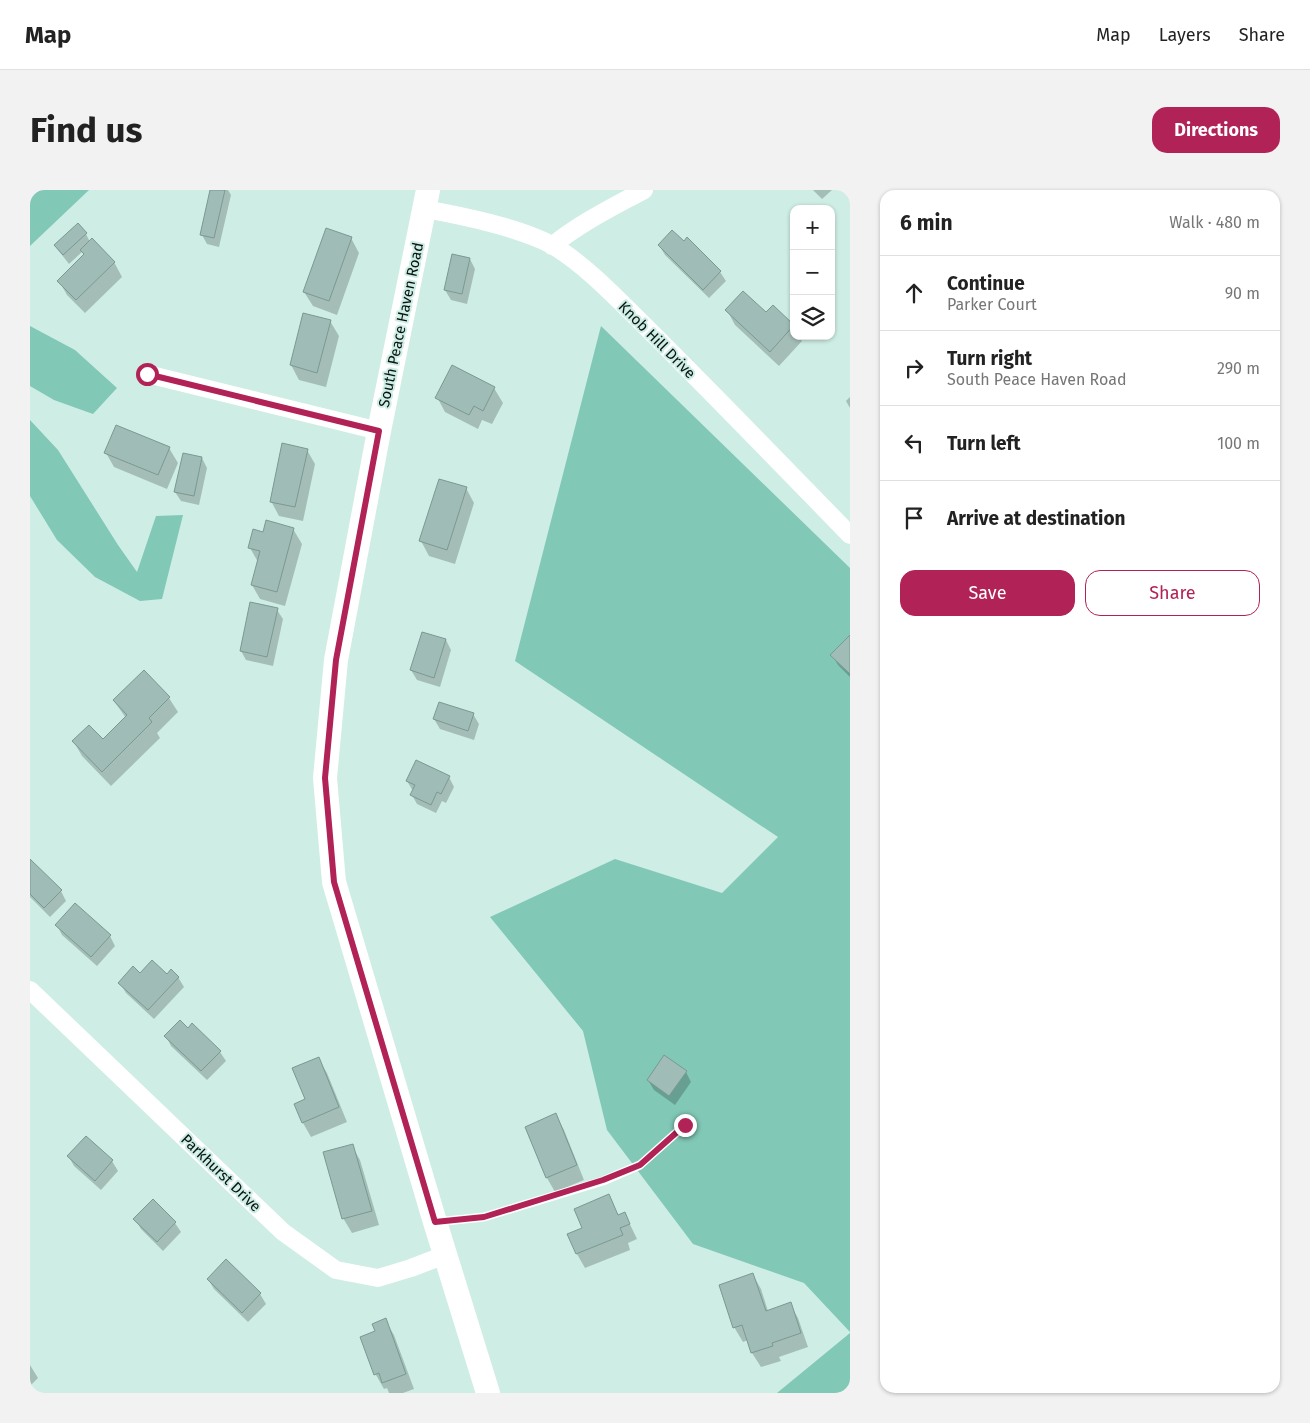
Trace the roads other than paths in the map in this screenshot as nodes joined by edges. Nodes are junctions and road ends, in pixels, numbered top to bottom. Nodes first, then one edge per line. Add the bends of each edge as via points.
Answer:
1 (644, 190) edge
2 (427, 199) edge
3 (552, 246) junction
4 (147, 374) dead end
5 (379, 431) junction
6 (850, 535) edge
7 (30, 990) edge
8 (685, 1125) dead end
9 (435, 1222) junction
10 (445, 1255) junction
11 (488, 1393) edge

1 - 3 street via 565,235
2 - 3 street, Knob Hill Drive
2 - 5 main road, South Peace Haven Road
3 - 6 street, Knob Hill Drive via 582,267 618,301
4 - 5 street
5 - 9 main road, South Peace Haven Road via 336,660 325,778 334,882
7 - 10 street, Parkhurst Drive via 283,1232 336,1270 378,1278
8 - 9 lane via 640,1165 603,1180 484,1217
9 - 10 main road, South Peace Haven Road
10 - 11 main road, South Peace Haven Road

